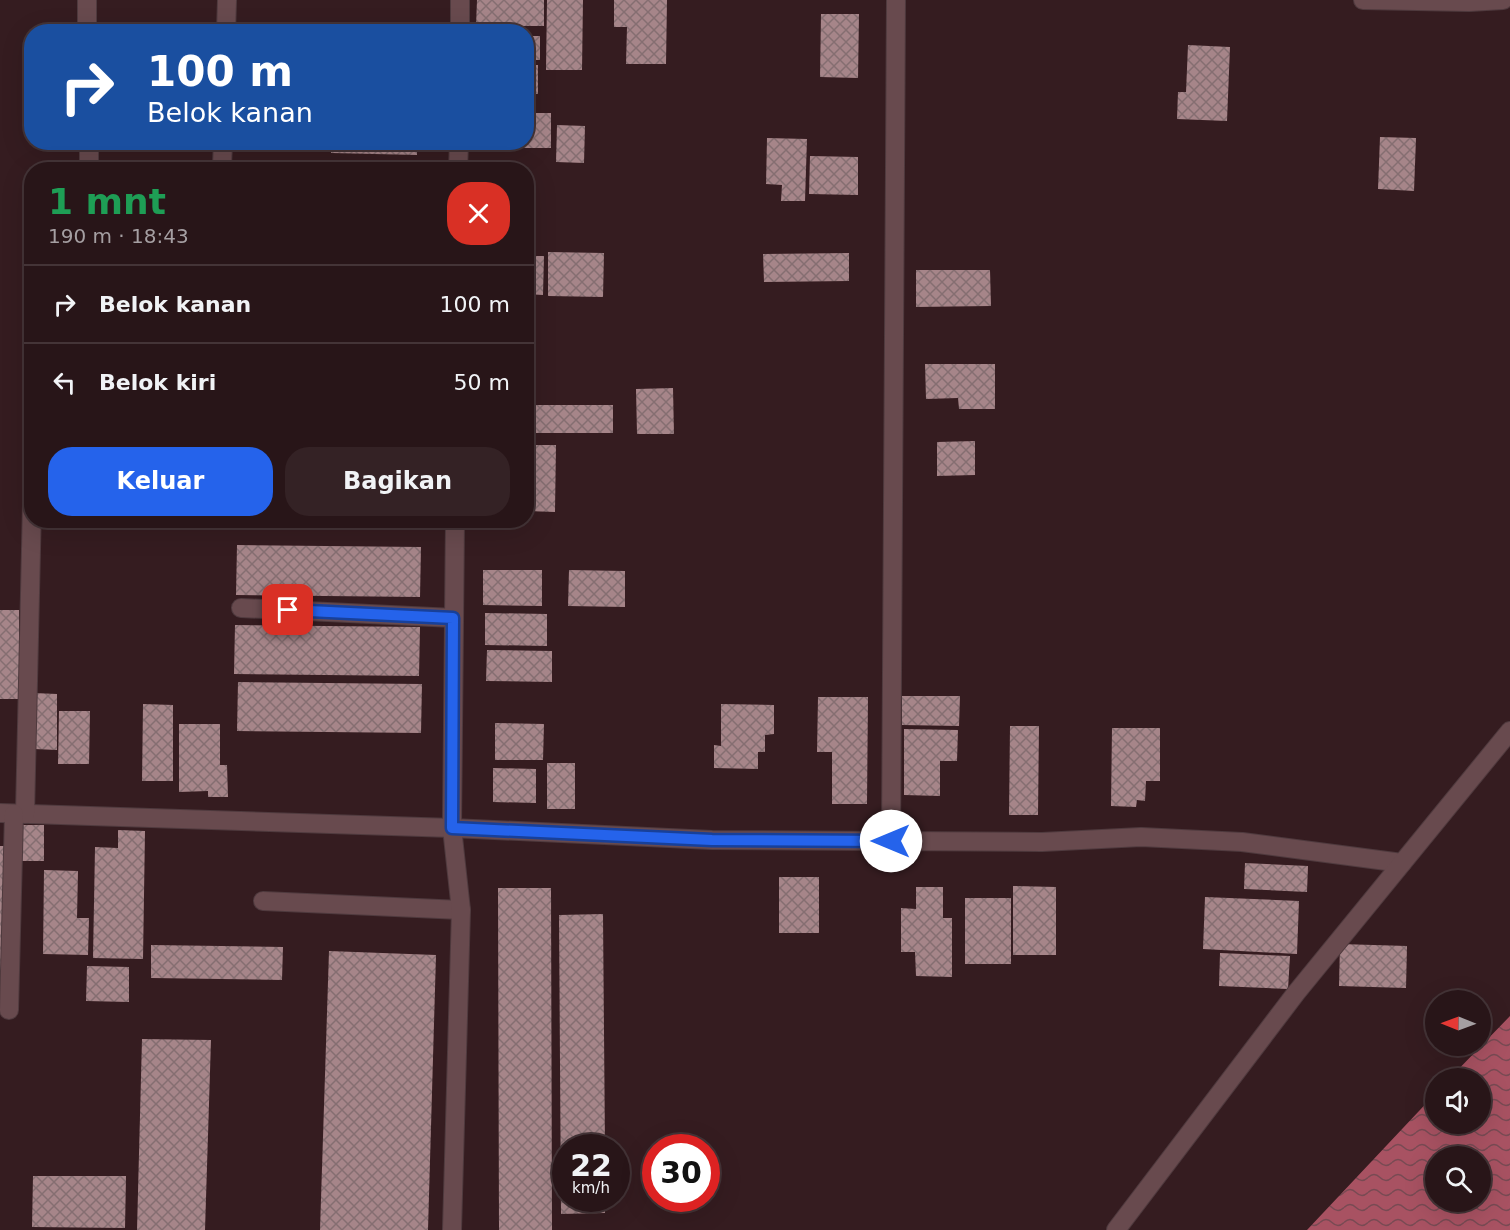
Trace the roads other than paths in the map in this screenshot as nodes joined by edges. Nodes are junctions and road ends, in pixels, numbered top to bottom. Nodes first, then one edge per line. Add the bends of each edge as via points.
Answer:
1 (87, 0) edge
2 (227, 0) edge
3 (460, 0) edge
4 (896, 0) edge
5 (1363, 0) edge
6 (1503, 0) edge
7 (87, 24) edge
8 (226, 24) edge
9 (460, 24) edge
10 (31, 528) edge
11 (455, 528) edge
12 (241, 608) dead end
13 (453, 618) junction
14 (1510, 731) edge
15 (13, 814) edge
16 (452, 828) junction
17 (891, 841) junction
18 (1402, 863) junction
19 (263, 901) dead end
20 (461, 910) junction
21 (9, 1010) dead end
22 (452, 1230) edge
23 (1116, 1230) edge

1 - 7 street
2 - 8 street
3 - 9 street
4 - 17 street
5 - 6 street
10 - 15 street
11 - 13 street
12 - 13 street
13 - 16 street
14 - 18 street
15 - 16 street
15 - 21 street
16 - 17 street via 712,840
16 - 20 street
17 - 18 street via 1042,842 1141,837 1242,842
18 - 23 street via 1296,993
19 - 20 street
20 - 22 street

